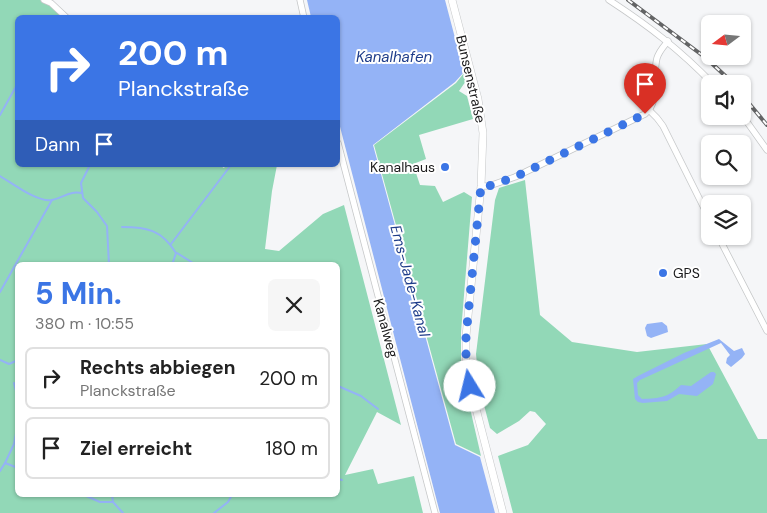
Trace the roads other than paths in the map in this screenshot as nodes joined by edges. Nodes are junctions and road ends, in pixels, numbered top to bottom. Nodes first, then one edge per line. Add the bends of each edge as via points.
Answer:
1 (44, 0) edge
2 (300, 0) edge
3 (452, 0) edge
4 (610, 0) edge
5 (64, 15) edge
6 (303, 15) edge
7 (668, 41) junction
8 (704, 75) edge
9 (649, 110) junction
10 (749, 125) edge
11 (767, 150) edge
12 (340, 152) edge
13 (481, 186) junction
14 (701, 202) edge
15 (723, 245) edge
16 (767, 331) edge
17 (435, 513) edge
18 (503, 513) edge

1 - 5 street
2 - 6 street
3 - 13 street, Bunsenstraße via 481,110
4 - 7 street
7 - 8 street
7 - 9 street via 657,56 654,98
9 - 13 street via 515,177
9 - 14 street via 662,126
10 - 11 street
12 - 17 street, Kanalweg
13 - 18 street, Bunsenstraße via 466,329 466,370
15 - 16 street

